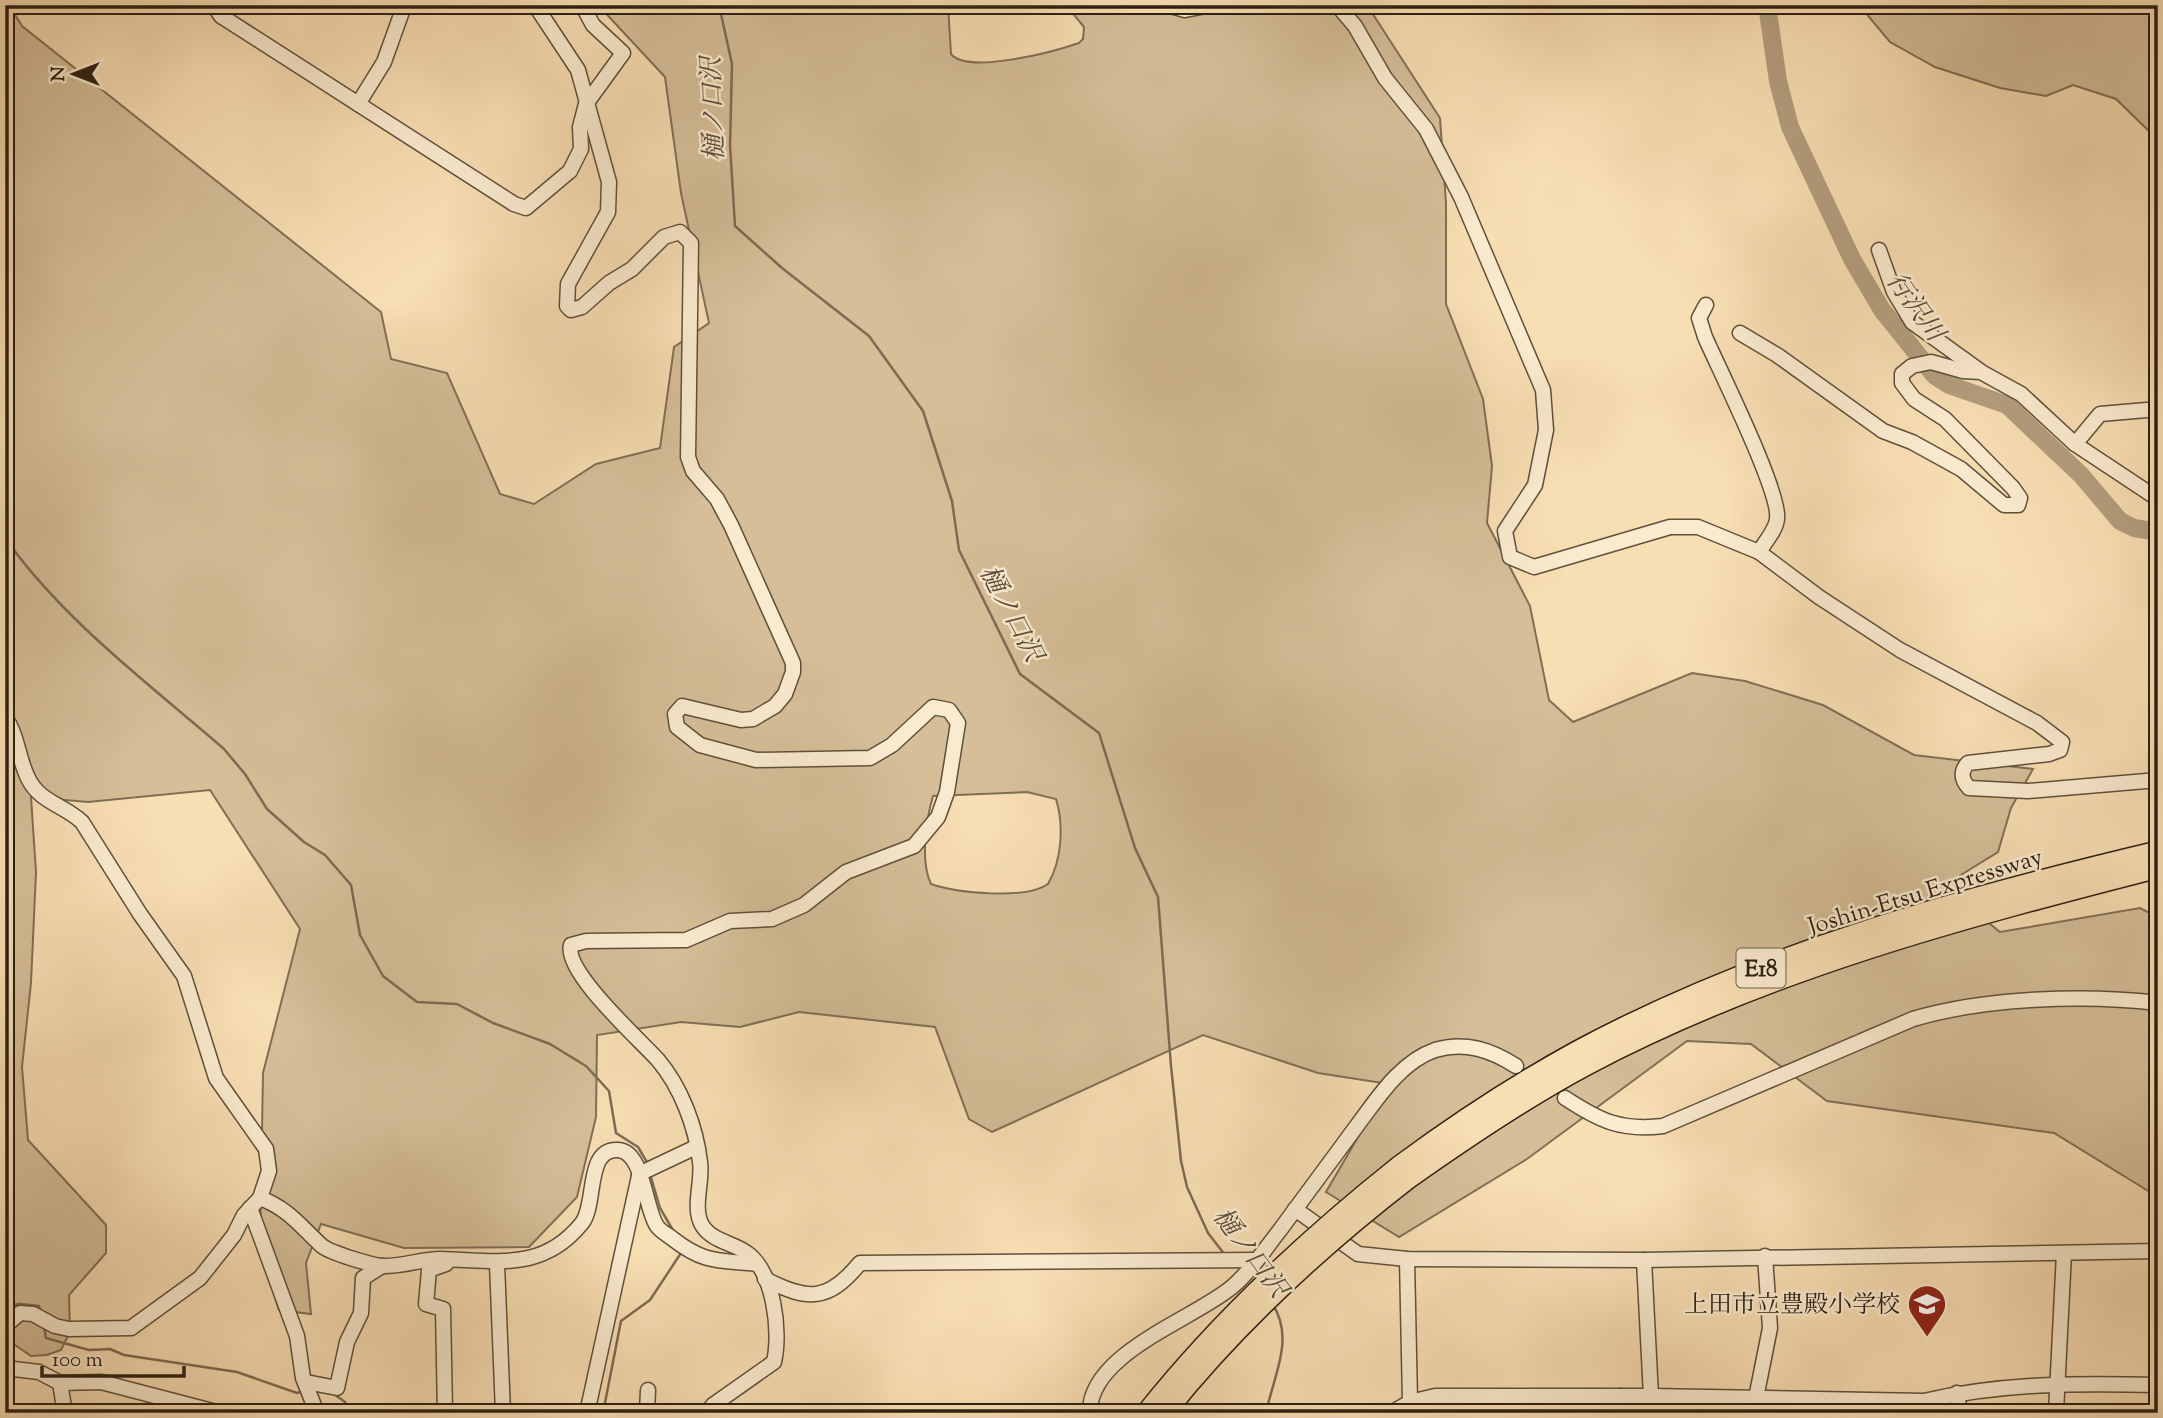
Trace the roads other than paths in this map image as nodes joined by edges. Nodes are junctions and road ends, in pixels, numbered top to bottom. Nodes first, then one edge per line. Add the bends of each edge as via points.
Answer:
1 (213, 5) edge
2 (535, 5) edge
3 (582, 5) edge
4 (1167, 5) edge
5 (1211, 5) edge
6 (1337, 5) edge
7 (403, 9) dead end
8 (358, 104) junction
9 (586, 104) junction
10 (1879, 250) dead end
11 (1706, 305) dead end
12 (1740, 333) dead end
13 (1981, 372) junction
14 (2158, 409) edge
15 (2075, 444) junction
16 (2158, 499) edge
17 (1759, 552) junction
18 (5, 716) edge
19 (2158, 780) edge
20 (2158, 851) edge
21 (2158, 868) edge
22 (2158, 1003) edge
23 (1516, 1066) dead end
24 (1565, 1098) dead end
25 (696, 1147) junction
26 (1404, 1173) junction
27 (639, 1174) junction
28 (255, 1203) junction
29 (1295, 1209) junction
30 (2158, 1251) edge
31 (2064, 1253) junction
32 (1765, 1255) junction
33 (1407, 1259) junction
34 (1257, 1260) junction
35 (1644, 1260) junction
36 (455, 1261) junction
37 (497, 1264) junction
38 (757, 1264) junction
39 (382, 1266) junction
40 (765, 1279) junction
41 (5, 1326) edge
42 (5, 1368) edge
43 (306, 1382) junction
44 (2057, 1382) junction
45 (60, 1384) junction
46 (2158, 1385) edge
47 (648, 1390) dead end
48 (1957, 1393) junction
49 (1621, 1396) junction
50 (1651, 1396) junction
51 (1679, 1398) junction
52 (1705, 1398) junction
53 (1736, 1398) junction
54 (1758, 1398) junction
55 (1410, 1402) junction
56 (1924, 1407) edge
57 (65, 1413) edge
58 (219, 1413) edge
59 (317, 1413) edge
60 (444, 1413) edge
61 (503, 1413) edge
62 (587, 1413) edge
63 (647, 1413) edge
64 (708, 1413) edge
65 (1090, 1413) edge
66 (1146, 1413) edge
67 (1165, 1413) edge
68 (1391, 1413) edge
69 (1617, 1413) edge
70 (1645, 1413) edge
71 (1674, 1413) edge
72 (1700, 1413) edge
73 (1744, 1413) edge
74 (1767, 1413) edge
75 (1960, 1413) edge
76 (2056, 1413) edge

1 - 8 street via 221,16
2 - 9 street via 578,70
3 - 9 street via 593,25 623,53
4 - 5 street via 1185,10
6 - 17 street via 1385,78 1426,129 1461,197 1544,390 1546,430 1535,485 1506,531 1510,557 1534,568 1684,526 1698,527
7 - 8 street via 383,62
8 - 9 street via 526,208 570,171 581,149
9 - 25 street via 611,194 608,212 568,284 567,306 571,310 582,307 670,233 688,237 693,255 688,457 731,525 793,663 785,694 764,715 741,720 682,706 676,714 677,727 700,745 757,760 831,759 870,758 933,708 949,710 958,723 947,792 938,817 914,846 846,872 804,905 772,919 730,921 686,940 571,945 571,960 660,1062 684,1101
10 - 13 street via 1894,292 1912,322
11 - 17 street via 1699,318 1704,337 1777,510 1777,522
12 - 13 street via 1883,431 1961,469 2004,505 2018,505 2020,498 2013,488 1980,453 1945,419 1914,399 1902,383 1902,374 1924,364
13 - 15 street via 2021,394
14 - 15 street via 2099,414
15 - 16 street
17 - 19 street via 1900,650 2037,723 2062,742 2060,750 2049,754 1968,764 1962,781 1969,788 2028,791
18 - 28 street via 32,785 48,803 82,822 184,976 216,1078 266,1149 269,1171
20 - 26 highway, Joshin-Etsu Expressway / E18 via 1946,907 1723,983 1578,1051 1495,1100
21 - 26 highway, Joshin-Etsu Expressway / E18 via 1893,941 1730,998 1577,1071
22 - 24 street via 2093,998 1951,1008 1913,1019 1663,1126 1637,1129 1614,1125
23 - 29 street via 1497,1054 1467,1046 1435,1050 1419,1058 1379,1096
25 - 27 street
25 - 38 street via 702,1226 748,1253
26 - 66 highway, Joshin-Etsu Expressway / E18, bridge via 1270,1277
26 - 67 highway, Joshin-Etsu Expressway / E18, bridge via 1290,1278
27 - 37 street via 629,1153 608,1151 597,1165 592,1205 582,1223 538,1256
27 - 38 street via 656,1226 689,1252 703,1260
27 - 62 street
28 - 39 street via 297,1219 324,1248
28 - 41 street via 200,1278 131,1328 69,1329 20,1313
28 - 43 street via 297,1336
29 - 33 street via 1358,1254
29 - 34 street
30 - 31 street
31 - 32 street
31 - 44 street
32 - 35 street
32 - 54 street via 1770,1328
33 - 35 street
33 - 55 street
34 - 40 street via 860,1263 848,1278 815,1296 801,1296
34 - 65 street via 1231,1287 1140,1344 1114,1367 1095,1388
35 - 50 street
36 - 37 street
36 - 39 street
36 - 60 street via 429,1270 426,1298 426,1304 443,1309
37 - 61 street
38 - 40 street
39 - 43 street via 363,1278 360,1313 347,1342 337,1388
40 - 64 street via 778,1332 774,1362
42 - 45 street via 39,1371
43 - 59 street
44 - 46 street
44 - 48 street
44 - 76 street
45 - 57 street
45 - 58 street via 102,1382
47 - 63 street
48 - 56 street
48 - 75 street
49 - 50 street
49 - 55 street via 1435,1396
49 - 69 street
50 - 51 street
50 - 70 street
51 - 52 street
51 - 71 street
52 - 53 street
52 - 72 street
53 - 54 street
53 - 73 street
54 - 56 street
54 - 74 street
55 - 68 street

